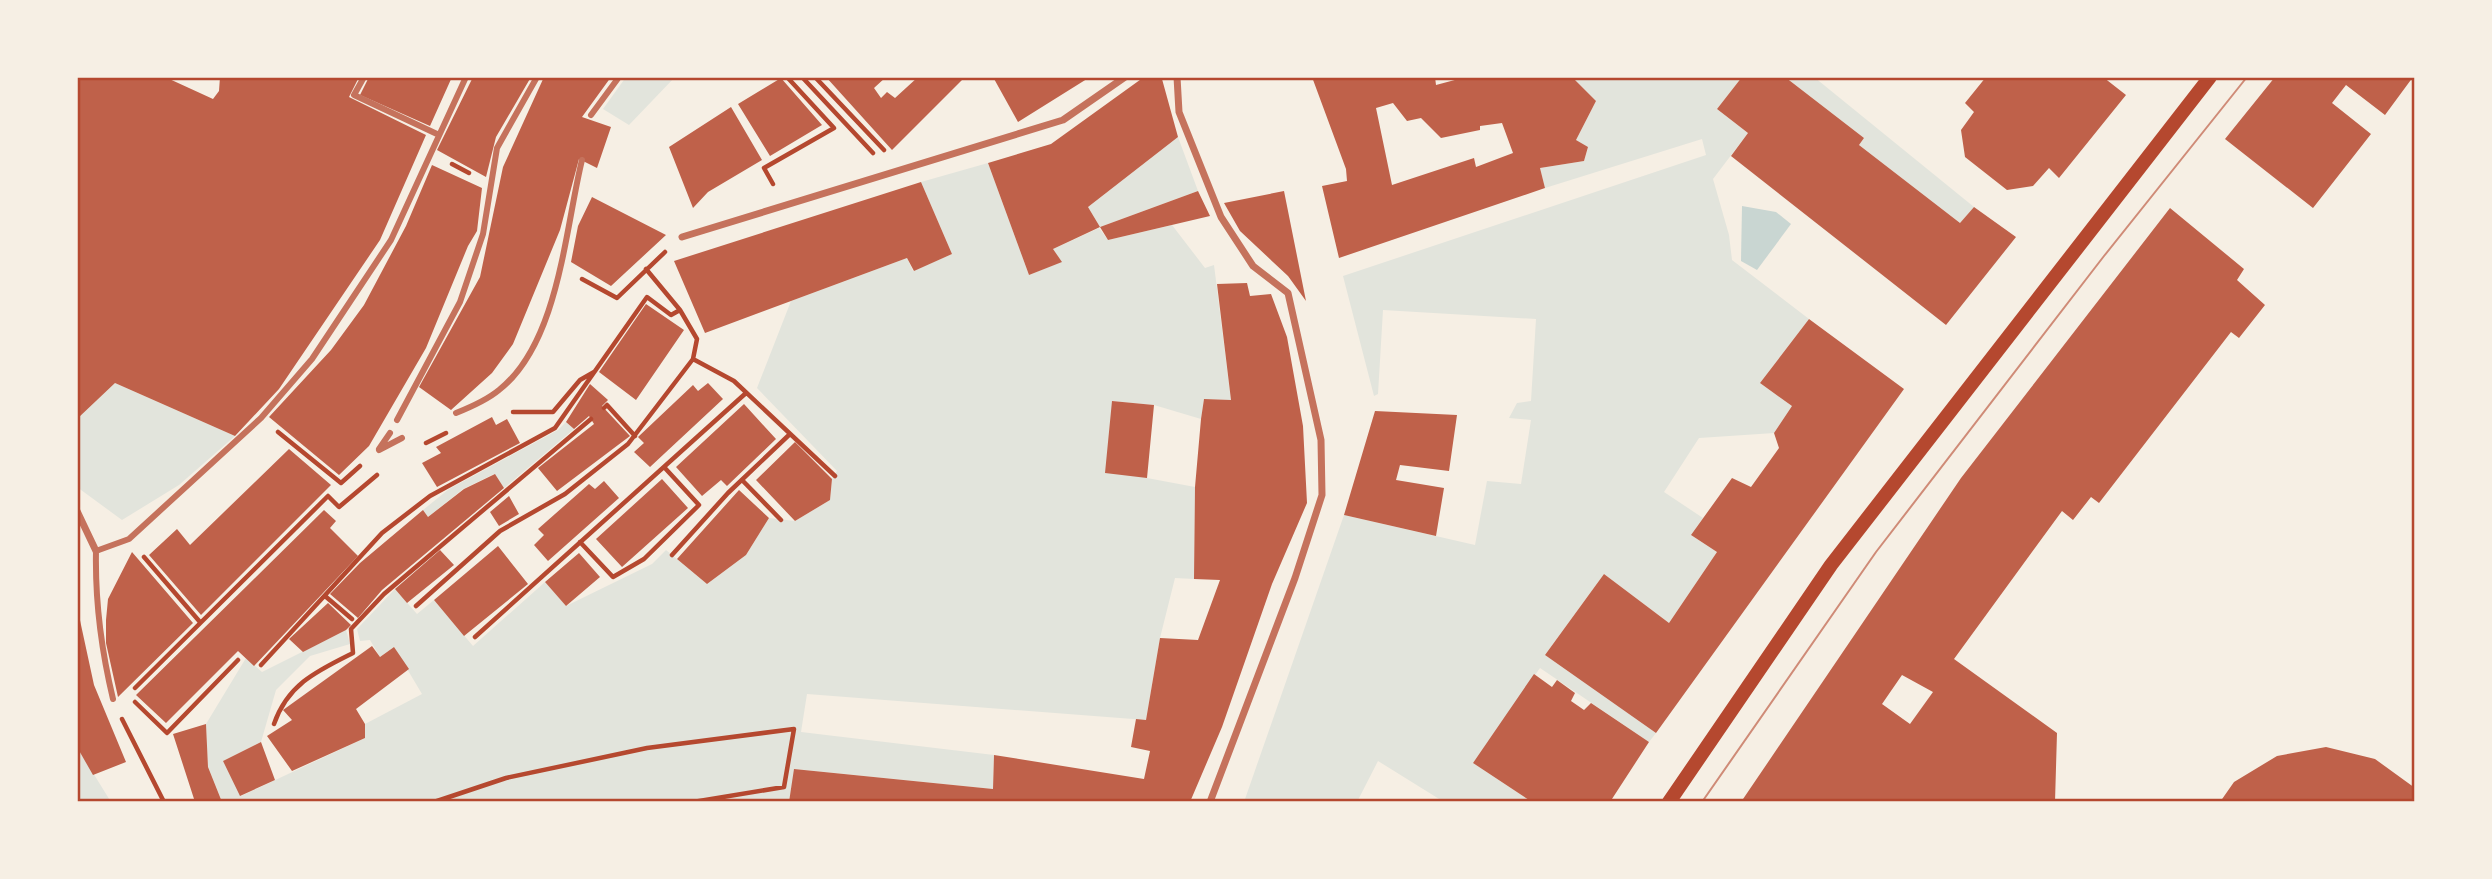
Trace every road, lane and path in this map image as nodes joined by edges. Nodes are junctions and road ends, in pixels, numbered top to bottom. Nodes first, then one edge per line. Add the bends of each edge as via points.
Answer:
1 (364, 77) edge
2 (466, 77) edge
3 (537, 77) edge
4 (619, 77) edge
5 (787, 77) edge
6 (802, 77) edge
7 (815, 77) edge
8 (1125, 77) edge
9 (1177, 77) edge
10 (2210, 77) edge
11 (591, 116) dead end
12 (437, 134) junction
13 (429, 152) junction
14 (887, 154) dead end
15 (582, 160) dead end
16 (880, 160) dead end
17 (769, 176) dead end
18 (490, 184) junction
19 (681, 237) joint
20 (646, 269) junction
21 (560, 278) junction
22 (680, 310) junction
23 (693, 359) junction
24 (594, 372) junction
25 (746, 393) junction
26 (604, 408) dead end
27 (499, 412) dead end
28 (456, 413) dead end
29 (261, 418) junction
30 (591, 419) dead end
31 (397, 420) dead end
32 (453, 430) dead end
33 (390, 433) dead end
34 (790, 434) junction
35 (635, 436) junction
36 (402, 438) dead end
37 (419, 447) dead end
38 (387, 467) dead end
39 (664, 467) junction
40 (835, 475) dead end
41 (742, 480) junction
42 (341, 483) dead end
43 (77, 511) edge
44 (781, 520) dead end
45 (580, 542) junction
46 (145, 550) dead end
47 (96, 551) junction
48 (672, 555) dead end
49 (326, 596) junction
50 (416, 606) dead end
51 (352, 619) dead end
52 (200, 622) junction
53 (475, 637) dead end
54 (238, 660) dead end
55 (261, 665) dead end
56 (113, 699) joint
57 (274, 724) dead end
58 (458, 795) junction
59 (164, 802) edge
60 (434, 802) edge
61 (459, 802) edge
62 (693, 802) edge
63 (1210, 802) edge
64 (1669, 802) edge

1 - 12 street via 354,95
2 - 12 street
3 - 18 street via 497,148
4 - 11 street
5 - 17 path via 834,128 764,168
6 - 16 path
7 - 14 path
8 - 19 street via 1063,120
9 - 63 street via 1179,111 1221,217 1253,266 1288,293 1321,440 1322,495
10 - 64 main road via 1831,565
12 - 13 street
13 - 18 path
13 - 29 street via 391,240 312,359
15 - 21 street
18 - 31 street via 484,234 460,302
19 - 20 path
20 - 21 path via 617,298 588,280
20 - 22 path
21 - 28 street via 536,339 514,374 499,390
22 - 23 path via 697,339
22 - 24 path via 671,315 647,297
23 - 25 path via 734,381
23 - 35 path
24 - 27 path via 580,380 553,412
24 - 49 path via 555,428 430,496 382,533
25 - 34 path
25 - 39 path
26 - 35 path via 607,405
29 - 42 path
29 - 47 street via 129,539
30 - 57 path via 384,594 351,629 353,653 310,675 281,703
32 - 37 path
33 - 36 street via 379,450
34 - 40 path
34 - 41 path
35 - 50 path via 565,494 500,531
38 - 52 path via 339,507 328,496
39 - 45 path
39 - 45 path via 699,505 644,559 613,577
41 - 44 path
41 - 48 path
43 - 47 street
45 - 53 path
46 - 52 path via 141,554
47 - 56 street via 95,603
49 - 51 path
49 - 55 path
52 - 54 path via 128,696 167,733
56 - 59 path
58 - 60 path
58 - 61 path
58 - 62 path via 506,778 647,748 794,729 784,787

